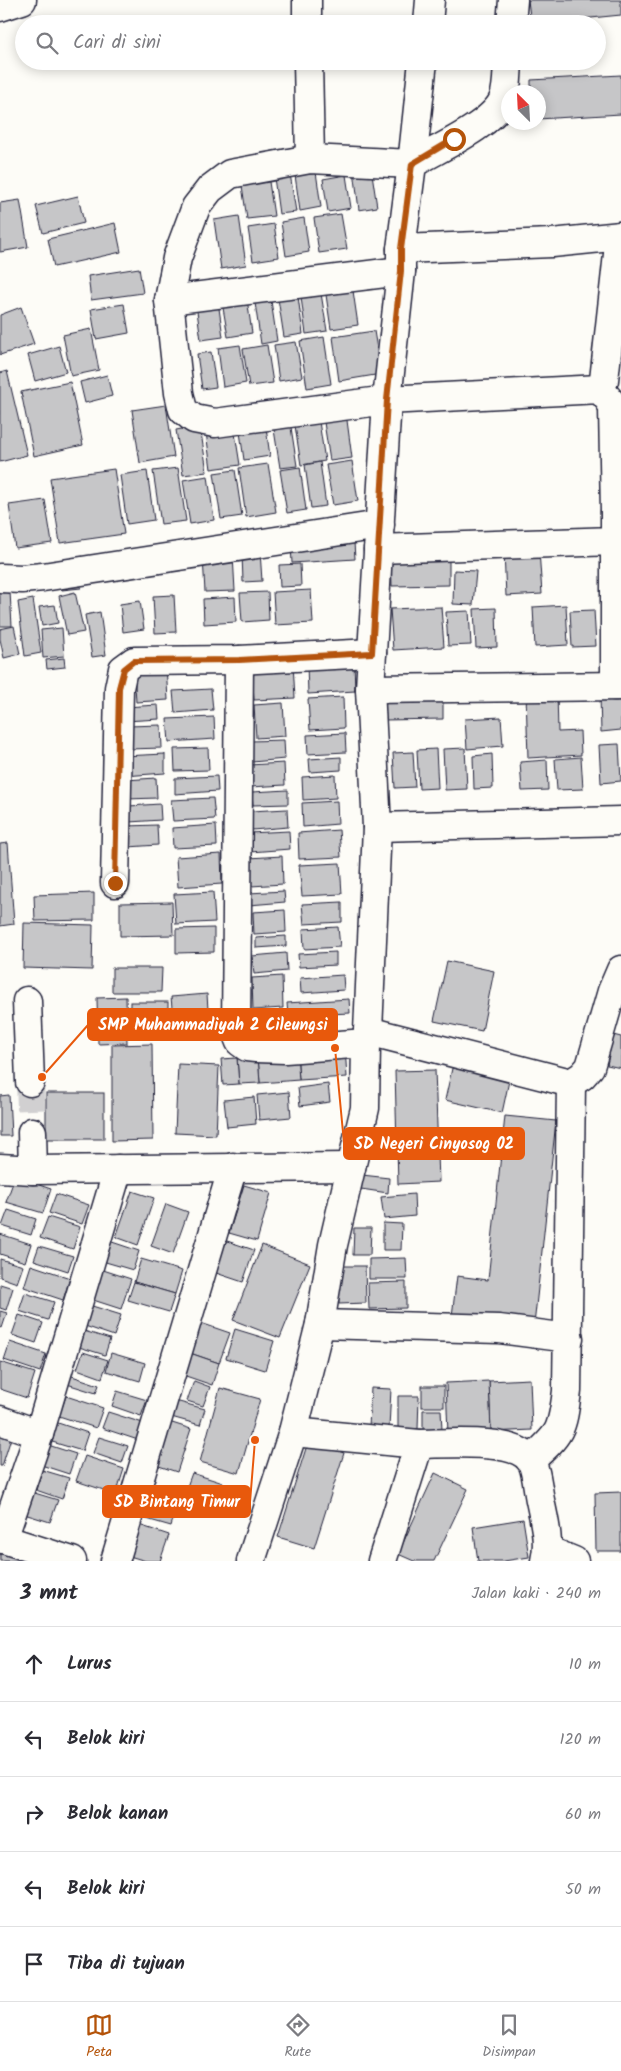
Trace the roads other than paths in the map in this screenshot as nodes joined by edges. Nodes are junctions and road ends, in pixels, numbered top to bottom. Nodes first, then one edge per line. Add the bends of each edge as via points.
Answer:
1 (22, 0) edge
2 (307, 0) edge
3 (430, 0) edge
4 (512, 0) edge
5 (0, 6) edge
6 (307, 15) edge
7 (429, 15) edge
8 (511, 15) edge
9 (308, 70) edge
10 (422, 70) edge
11 (507, 70) edge
12 (310, 159) junction
13 (412, 164) junction
14 (620, 236) edge
15 (401, 260) junction
16 (169, 300) junction
17 (600, 389) junction
18 (387, 400) junction
19 (618, 513) edge
20 (379, 537) junction
21 (615, 541) junction
22 (0, 578) edge
23 (372, 653) junction
24 (239, 660) junction
25 (618, 686) edge
26 (370, 689) junction
27 (621, 821) edge
28 (377, 828) junction
29 (115, 883) dead end
30 (621, 970) edge
31 (27, 1001) dead end
32 (367, 1037) junction
33 (30, 1082) tunnel mouth
34 (571, 1083) junction
35 (32, 1132) tunnel mouth
36 (233, 1167) junction
37 (351, 1167) junction
38 (118, 1169) junction
39 (33, 1170) junction
40 (1, 1172) edge
41 (320, 1324) junction
42 (569, 1338) junction
43 (0, 1420) edge
44 (293, 1432) junction
45 (39, 1434) junction
46 (419, 1444) junction
47 (531, 1460) junction
48 (2, 1538) edge
49 (546, 1556) edge
50 (72, 1561) edge
51 (115, 1561) edge
52 (251, 1561) edge
53 (382, 1561) edge
54 (574, 1561) edge

1 - 5 street
2 - 6 street
3 - 7 street
4 - 8 street
9 - 12 street
10 - 13 street
11 - 13 street via 506,89 500,105 474,129
12 - 13 street
12 - 16 street via 230,174 210,189 196,207 177,258
13 - 15 street
14 - 15 street
14 - 17 street via 604,380
15 - 16 street
15 - 18 street
16 - 18 street via 179,393 183,410 194,419 215,423
17 - 18 street
17 - 19 street via 612,408
18 - 20 street
19 - 21 street
20 - 21 street
20 - 22 street via 43,577
20 - 23 street
21 - 25 street
23 - 24 street
23 - 26 street
24 - 29 street via 134,661 124,669 119,688
24 - 32 street via 236,1032 240,1042 256,1048 285,1049
25 - 26 street
26 - 28 street
27 - 28 street
28 - 32 street
30 - 34 street via 590,1067
31 - 33 street
32 - 34 street
32 - 37 street via 365,1108
34 - 42 street
35 - 39 street
36 - 37 street
36 - 38 street
36 - 51 street
37 - 41 street via 333,1245
38 - 39 street
38 - 45 street
39 - 40 street
41 - 42 street via 499,1330
41 - 44 street
42 - 47 street via 563,1421 549,1445
43 - 45 street
44 - 46 street
44 - 52 street
45 - 48 street
46 - 47 street via 508,1447
46 - 53 street
47 - 49 street via 541,1505
48 - 50 street
49 - 54 street

